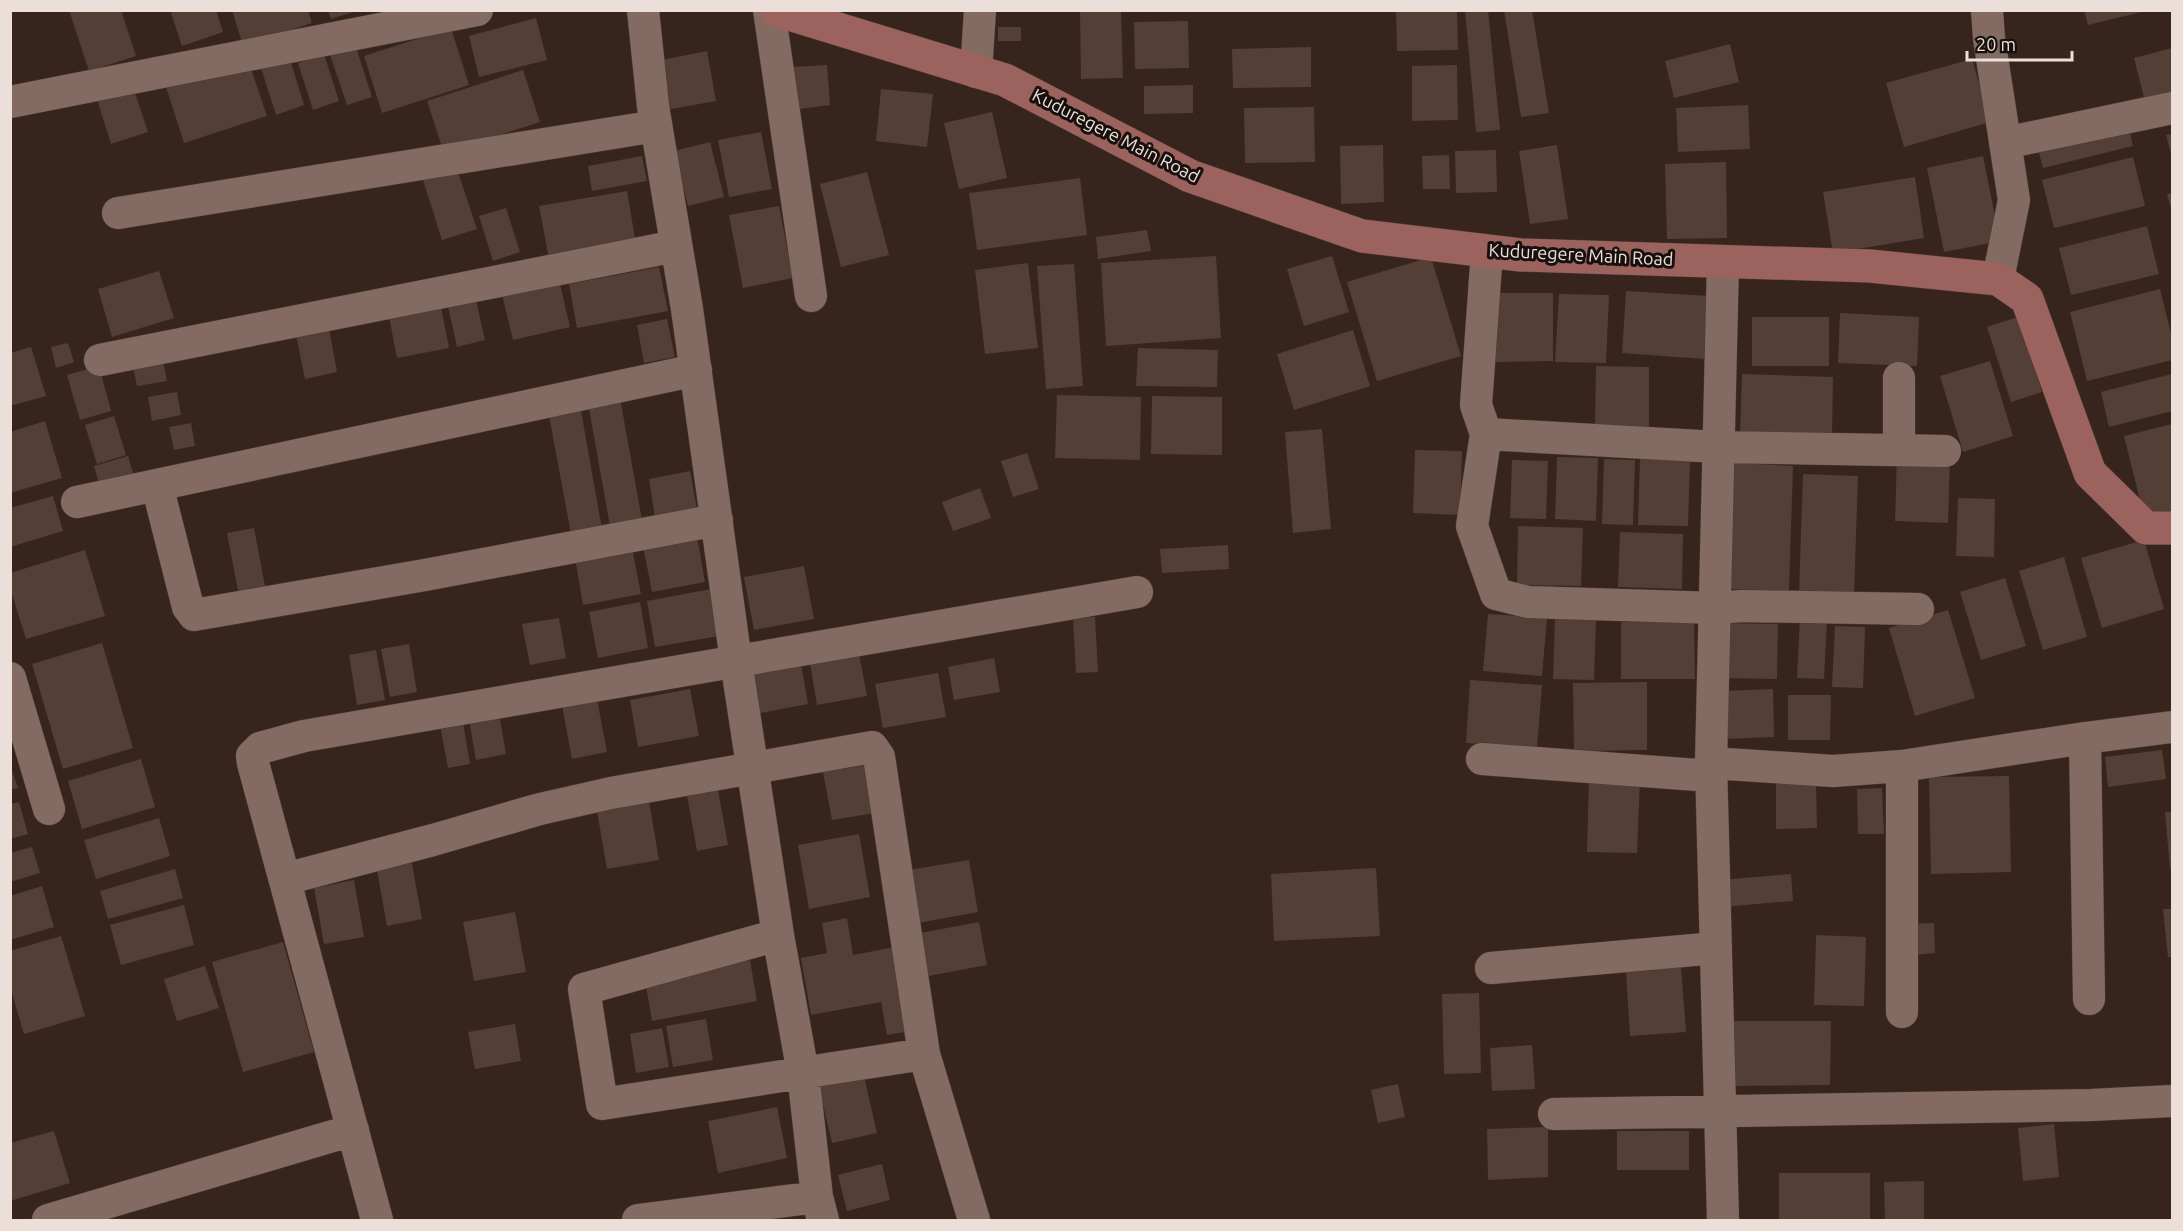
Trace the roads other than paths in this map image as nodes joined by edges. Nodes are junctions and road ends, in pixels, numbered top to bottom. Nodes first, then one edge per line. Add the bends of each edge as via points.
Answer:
1 (477, 10) edge
2 (643, 10) edge
3 (769, 10) edge
4 (776, 10) edge
5 (980, 10) edge
6 (1987, 10) edge
7 (839, 21) edge
8 (976, 72) junction
9 (10, 102) edge
10 (2172, 108) edge
11 (656, 126) junction
12 (2005, 143) junction
13 (118, 213) dead end
14 (676, 246) junction
15 (1487, 251) junction
16 (1723, 262) junction
17 (1998, 279) junction
18 (811, 296) dead end
19 (100, 360) dead end
20 (696, 370) junction
21 (1899, 378) dead end
22 (1486, 434) junction
23 (1718, 447) junction
24 (1899, 450) junction
25 (1945, 451) dead end
26 (157, 485) junction
27 (77, 502) dead end
28 (717, 520) junction
29 (2172, 528) edge
30 (1137, 592) dead end
31 (1715, 608) junction
32 (1918, 609) dead end
33 (736, 661) junction
34 (10, 678) edge
35 (14, 709) edge
36 (2172, 728) edge
37 (2085, 738) junction
38 (1482, 759) dead end
39 (1902, 766) junction
40 (753, 769) junction
41 (1711, 769) junction
42 (49, 809) dead end
43 (285, 879) junction
44 (778, 935) junction
45 (1716, 948) junction
46 (1491, 968) dead end
47 (2089, 999) dead end
48 (1902, 1012) dead end
49 (924, 1054) junction
50 (803, 1073) junction
51 (2172, 1101) edge
52 (1720, 1110) junction
53 (1554, 1114) dead end
54 (353, 1130) junction
55 (820, 1209) edge
56 (48, 1221) edge
57 (377, 1221) edge
58 (638, 1221) edge
59 (974, 1221) edge
60 (1723, 1221) edge

1 - 9 street
2 - 11 street
3 - 18 street
4 - 7 street, Kuduregere Main Road
5 - 8 street
6 - 12 street
7 - 8 street, Kuduregere Main Road
8 - 15 street, Kuduregere Main Road via 1005,80 1190,176 1362,236
10 - 12 street
11 - 13 street
11 - 14 street
12 - 17 street via 2014,200
14 - 19 street
14 - 20 street
15 - 16 street, Kuduregere Main Road
15 - 22 street via 1476,405
16 - 17 street, Kuduregere Main Road via 1870,266
16 - 23 street
17 - 29 street, Kuduregere Main Road via 2027,299 2090,473 2146,528
20 - 26 street
20 - 28 street
21 - 24 street
22 - 23 street
22 - 31 street via 1472,526 1496,594 1527,602
23 - 24 street
23 - 31 street
24 - 25 street
26 - 27 street
26 - 28 street via 188,607 194,615
28 - 33 street
30 - 33 street
31 - 32 street
31 - 41 street
33 - 40 street
33 - 43 street via 304,736 260,748 252,756 253,763
34 - 35 street
35 - 42 street
36 - 37 street
37 - 39 street
37 - 47 street
38 - 41 street
39 - 41 street via 1833,771
39 - 48 street
40 - 43 street via 540,808
40 - 44 street
40 - 49 street via 872,747 879,757
41 - 45 street
43 - 54 street
44 - 50 street
44 - 50 street via 584,988 602,1104
45 - 46 street
45 - 52 street
49 - 50 street
49 - 59 street
50 - 55 street
51 - 52 street
52 - 53 street
52 - 60 street
54 - 56 street
54 - 57 street
55 - 58 street

